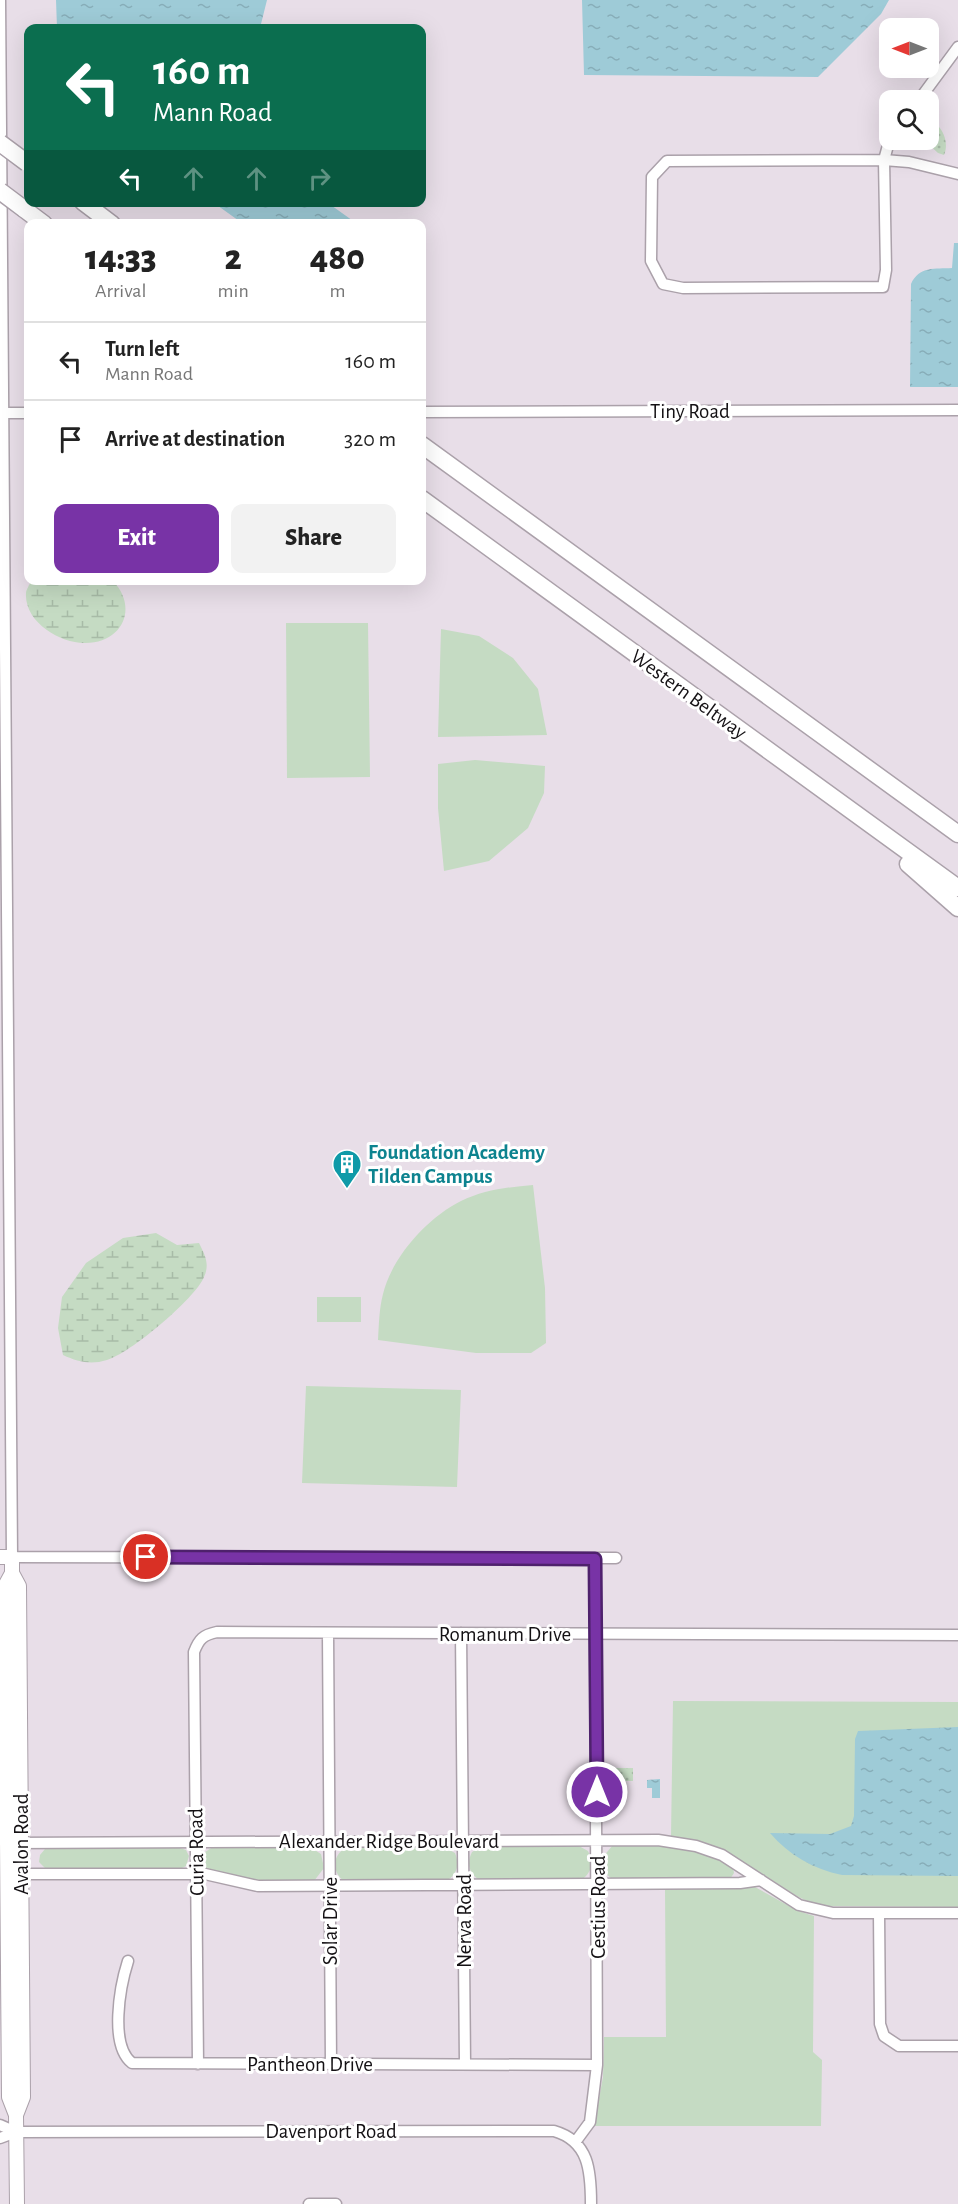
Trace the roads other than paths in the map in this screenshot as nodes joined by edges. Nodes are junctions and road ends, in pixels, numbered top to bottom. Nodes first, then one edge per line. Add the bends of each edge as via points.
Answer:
1 (0, 0) edge
2 (958, 47) edge
3 (926, 90) edge
4 (0, 143) edge
5 (887, 150) edge
6 (24, 160) edge
7 (884, 160) junction
8 (958, 174) edge
9 (0, 191) edge
10 (89, 207) edge
11 (37, 219) edge
12 (105, 219) edge
13 (958, 410) edge
14 (24, 412) edge
15 (426, 412) edge
16 (5, 413) junction
17 (426, 448) edge
18 (426, 502) edge
19 (847, 752) junction
20 (833, 799) junction
21 (958, 820) edge
22 (958, 834) edge
23 (958, 888) edge
24 (958, 908) edge
25 (3, 1028) edge
26 (6, 1557) edge
27 (616, 1558) dead end
28 (595, 1559) junction
29 (12, 1573) junction
30 (3, 1608) edge
31 (328, 1633) junction
32 (461, 1633) junction
33 (596, 1634) junction
34 (958, 1635) edge
35 (199, 1640) joint
36 (597, 1840) junction
37 (464, 1841) junction
38 (329, 1842) junction
39 (7, 1843) junction
40 (22, 1843) junction
41 (196, 1843) junction
42 (197, 1873) junction
43 (14, 1874) junction
44 (761, 1880) junction
45 (465, 1885) junction
46 (597, 1885) junction
47 (330, 1886) junction
48 (958, 1912) edge
49 (879, 1913) junction
50 (128, 1961) dead end
51 (958, 2046) edge
52 (198, 2064) junction
53 (331, 2064) junction
54 (465, 2064) junction
55 (597, 2065) junction
56 (0, 2125) edge
57 (16, 2132) junction
58 (0, 2138) edge
59 (576, 2141) junction
60 (17, 2204) edge
61 (309, 2204) edge
62 (336, 2204) edge
63 (591, 2204) edge

1 - 16 street
2 - 3 street
4 - 6 highway, bridge
5 - 7 street
7 - 7 street via 883,287 683,288 663,284 651,261 652,177 667,161
7 - 8 street
9 - 11 highway, bridge
10 - 12 highway
13 - 15 street, Tiny Road
14 - 16 street
16 - 25 street
17 - 19 highway
18 - 20 highway, Western Beltway
19 - 21 highway
19 - 22 highway
20 - 23 highway, Western Beltway
20 - 24 highway
25 - 26 street
26 - 28 street
26 - 29 main road, Avalon Road
27 - 28 street
28 - 33 street, Cestius Road
29 - 30 main road, Avalon Road via 5,1586
29 - 40 main road, Avalon Road via 19,1586
30 - 39 main road, Avalon Road
31 - 32 street, Romanum Drive
31 - 35 street, Romanum Drive via 217,1632
31 - 38 street, Solar Drive
32 - 33 street, Romanum Drive
32 - 37 street, Nerva Road
33 - 34 street, Romanum Drive
33 - 36 street, Cestius Road
35 - 41 street, Curia Road via 194,1652
36 - 37 street, Alexander Ridge Boulevard
36 - 44 street, Alexander Ridge Boulevard via 658,1840 696,1846 722,1855
36 - 46 street, Cestius Road
37 - 38 street, Alexander Ridge Boulevard
37 - 45 street, Nerva Road
38 - 41 street, Alexander Ridge Boulevard
38 - 47 street, Solar Drive
39 - 40 street, Alexander Ridge Boulevard
39 - 43 main road, Avalon Road
40 - 41 street, Alexander Ridge Boulevard
40 - 43 main road, Avalon Road
41 - 42 street, Curia Road
42 - 43 street, Alexander Ridge Boulevard
42 - 47 street, Alexander Ridge Boulevard via 258,1886
42 - 52 street, Curia Road
43 - 57 main road, Avalon Road via 9,2097 16,2115
44 - 46 street, Alexander Ridge Boulevard
44 - 49 street, Alexander Ridge Boulevard via 799,1905 833,1913
45 - 46 street, Alexander Ridge Boulevard
45 - 47 street, Alexander Ridge Boulevard
45 - 54 street, Nerva Road
46 - 55 street, Cestius Road
47 - 53 street, Solar Drive
48 - 49 street, Alexander Ridge Boulevard
49 - 51 street via 880,2024 884,2036 899,2046
50 - 52 street, Pantheon Drive via 119,1987 120,2047 125,2058 142,2065
52 - 53 street, Pantheon Drive
53 - 54 street, Pantheon Drive
54 - 55 street, Pantheon Drive
55 - 59 street, Cestius Road via 590,2122
56 - 57 street
57 - 58 street
57 - 59 street, Davenport Road via 533,2129 554,2131
57 - 60 main road, Avalon Road
59 - 63 street via 587,2160
61 - 62 street

